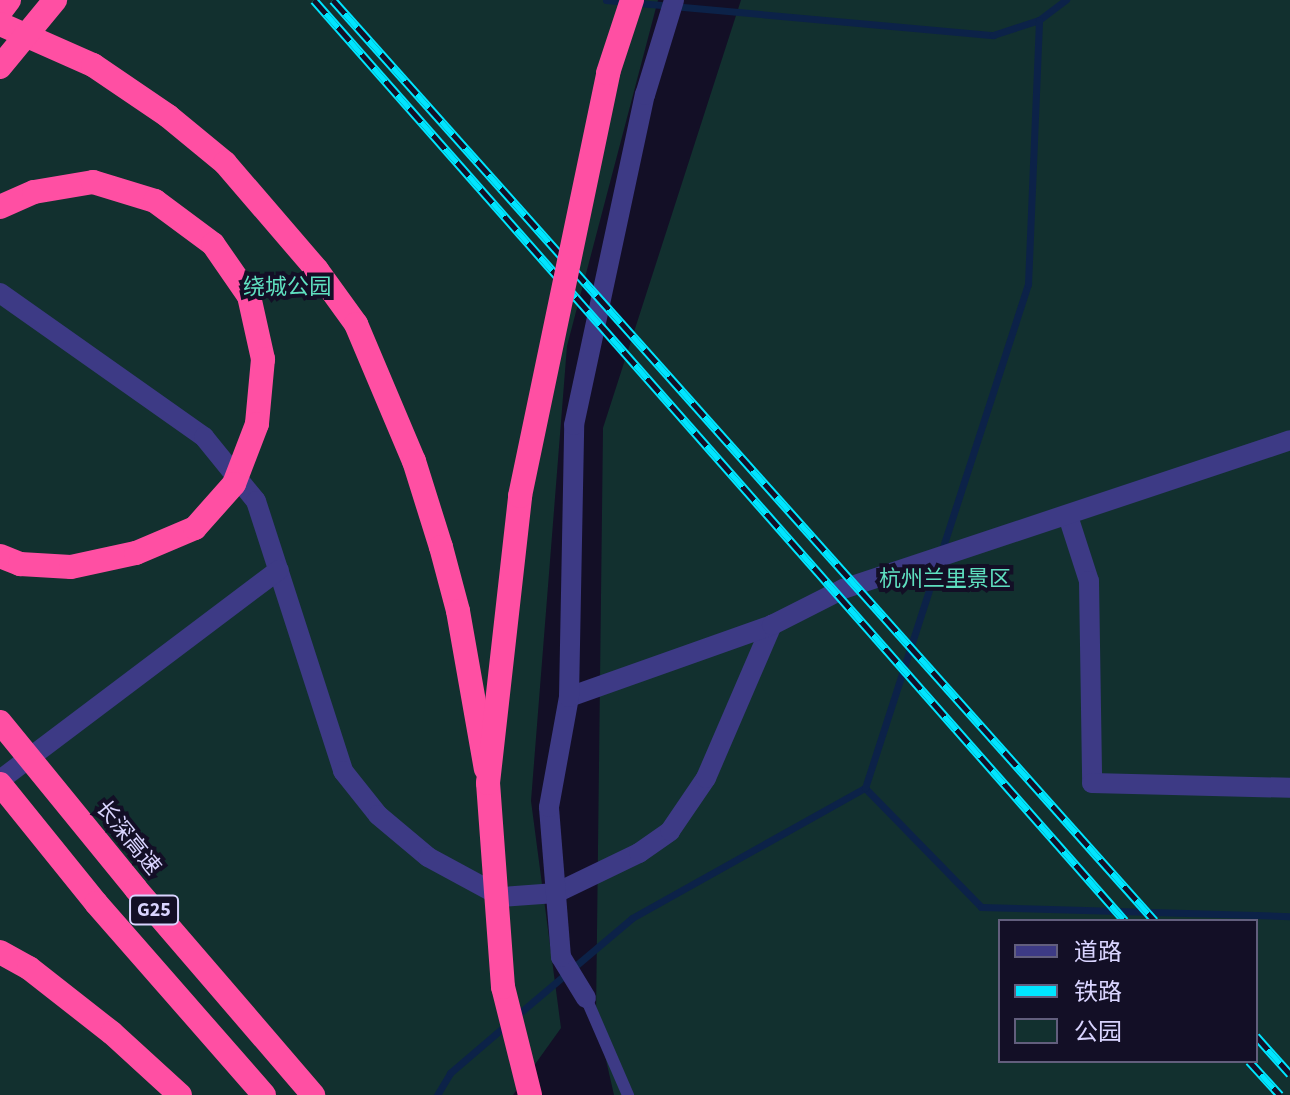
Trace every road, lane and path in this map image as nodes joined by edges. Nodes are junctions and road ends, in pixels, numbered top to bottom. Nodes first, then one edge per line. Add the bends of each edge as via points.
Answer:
1 (9, 0) edge
2 (55, 0) edge
3 (632, 0) edge
4 (674, 0) edge
5 (0, 12) edge
6 (0, 24) edge
7 (0, 67) edge
8 (0, 207) edge
9 (0, 293) edge
10 (1290, 440) edge
11 (1068, 516) junction
12 (0, 556) edge
13 (279, 570) junction
14 (772, 625) junction
15 (569, 697) junction
16 (0, 722) edge
17 (0, 782) edge
18 (488, 783) junction
19 (1290, 788) edge
20 (556, 893) junction
21 (0, 952) edge
22 (586, 998) joint
23 (180, 1095) edge
24 (264, 1095) edge
25 (313, 1095) edge
26 (530, 1095) edge
27 (628, 1095) edge

1 - 5 highway
2 - 7 highway, bridge
3 - 18 highway, bridge via 608,73 520,496
4 - 15 street via 645,95 574,425
6 - 18 highway, bridge via 93,65 225,163 356,324 414,461 458,611
8 - 12 highway, bridge via 34,192 93,182 155,201 213,244 249,296 263,359 257,424 234,484 195,528 136,553 71,567 20,564
9 - 13 street via 204,437 256,501
10 - 11 street
11 - 14 street via 843,589
11 - 19 street via 1089,581 1092,783
13 - 17 street
13 - 20 street via 343,771 378,815 428,857 502,897
14 - 15 street
14 - 20 street via 706,778 670,831 639,853
15 - 20 street via 549,807
16 - 25 highway, 长深高速 / G25, bridge
17 - 24 highway, G25 via 96,903
18 - 26 highway, bridge via 503,987
20 - 22 street via 561,957
21 - 23 highway via 29,968 112,1033
22 - 27 lane

